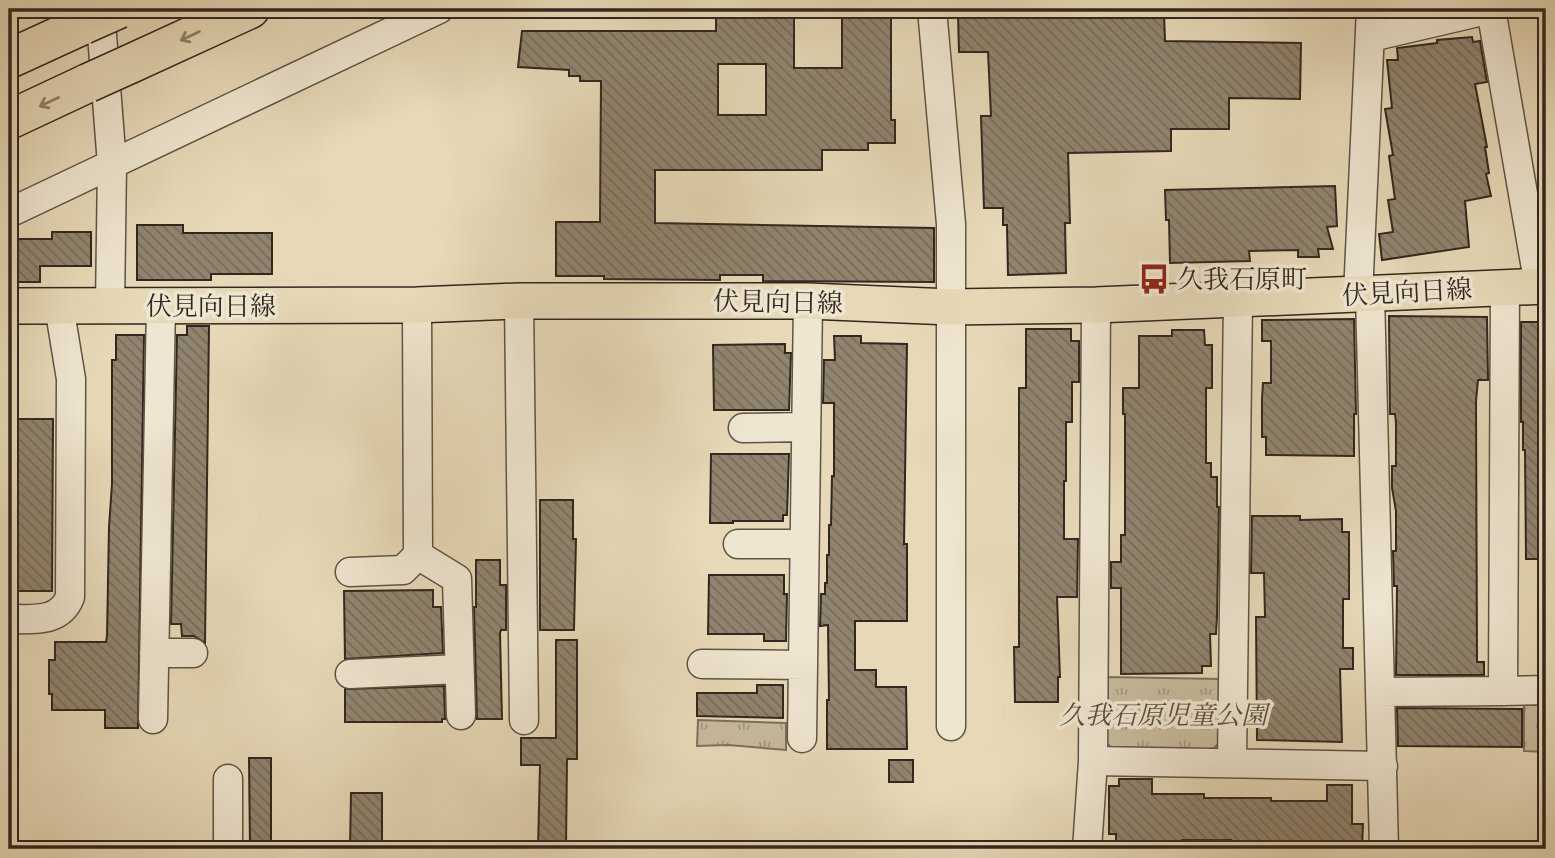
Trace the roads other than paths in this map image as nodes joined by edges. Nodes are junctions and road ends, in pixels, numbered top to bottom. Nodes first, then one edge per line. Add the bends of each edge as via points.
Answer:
1 (119, 9) edge
2 (250, 9) edge
3 (439, 9) edge
4 (932, 9) edge
5 (1371, 9) edge
6 (1493, 9) edge
7 (91, 17) edge
8 (1371, 37) junction
9 (9, 59) edge
10 (9, 120) edge
11 (112, 165) junction
12 (9, 213) edge
13 (1530, 286) edge
14 (1364, 294) junction
15 (1238, 300) junction
16 (519, 301) junction
17 (808, 301) junction
18 (417, 305) junction
19 (1096, 305) junction
20 (9, 306) edge
21 (60, 306) junction
22 (110, 306) junction
23 (162, 306) junction
24 (951, 307) junction
25 (806, 427) junction
26 (743, 428) dead end
27 (738, 544) dead end
28 (804, 544) junction
29 (418, 555) junction
30 (350, 572) dead end
31 (9, 619) edge
32 (154, 653) junction
33 (193, 653) dead end
34 (702, 664) dead end
35 (803, 665) junction
36 (459, 669) junction
37 (350, 674) dead end
38 (1546, 690) edge
39 (1503, 691) junction
40 (1380, 692) junction
41 (461, 715) dead end
42 (153, 719) dead end
43 (524, 720) dead end
44 (951, 726) dead end
45 (802, 738) dead end
46 (1093, 761) junction
47 (1231, 762) junction
48 (1383, 766) junction
49 (228, 779) dead end
50 (228, 849) edge
51 (1087, 849) edge
52 (1384, 849) edge

1 - 7 highway, bridge
2 -> 10 highway, bridge
3 - 11 street
4 - 24 street via 951,223
5 - 8 street
6 - 8 street
6 - 13 street
7 - 9 highway
7 - 11 street
8 - 14 street
11 - 12 street
11 - 22 street
13 - 14 main road, 伏見向日線
13 - 39 street
14 - 15 main road, 伏見向日線
14 - 40 street
15 - 19 main road, 伏見向日線
15 - 47 street
16 - 17 main road, 伏見向日線
16 - 18 main road, 伏見向日線
16 - 43 street
17 - 24 main road, 伏見向日線
17 - 25 street
18 - 23 main road, 伏見向日線
18 - 29 street
19 - 24 main road, 伏見向日線
19 - 46 street
20 - 21 main road, 伏見向日線
21 - 22 main road, 伏見向日線
21 - 31 street via 71,379 70,597 66,607 50,617
22 - 23 main road, 伏見向日線
23 - 32 street
24 - 44 street
25 - 26 street
25 - 28 street
27 - 28 street
28 - 35 street
29 - 30 street via 403,570
29 - 36 street via 457,579
32 - 33 street
32 - 42 street
34 - 35 street
35 - 45 street
36 - 37 street
36 - 41 street
38 - 39 street
39 - 40 street
40 - 48 street
46 - 47 street
46 - 51 street
47 - 48 street
48 - 52 street
49 - 50 street

